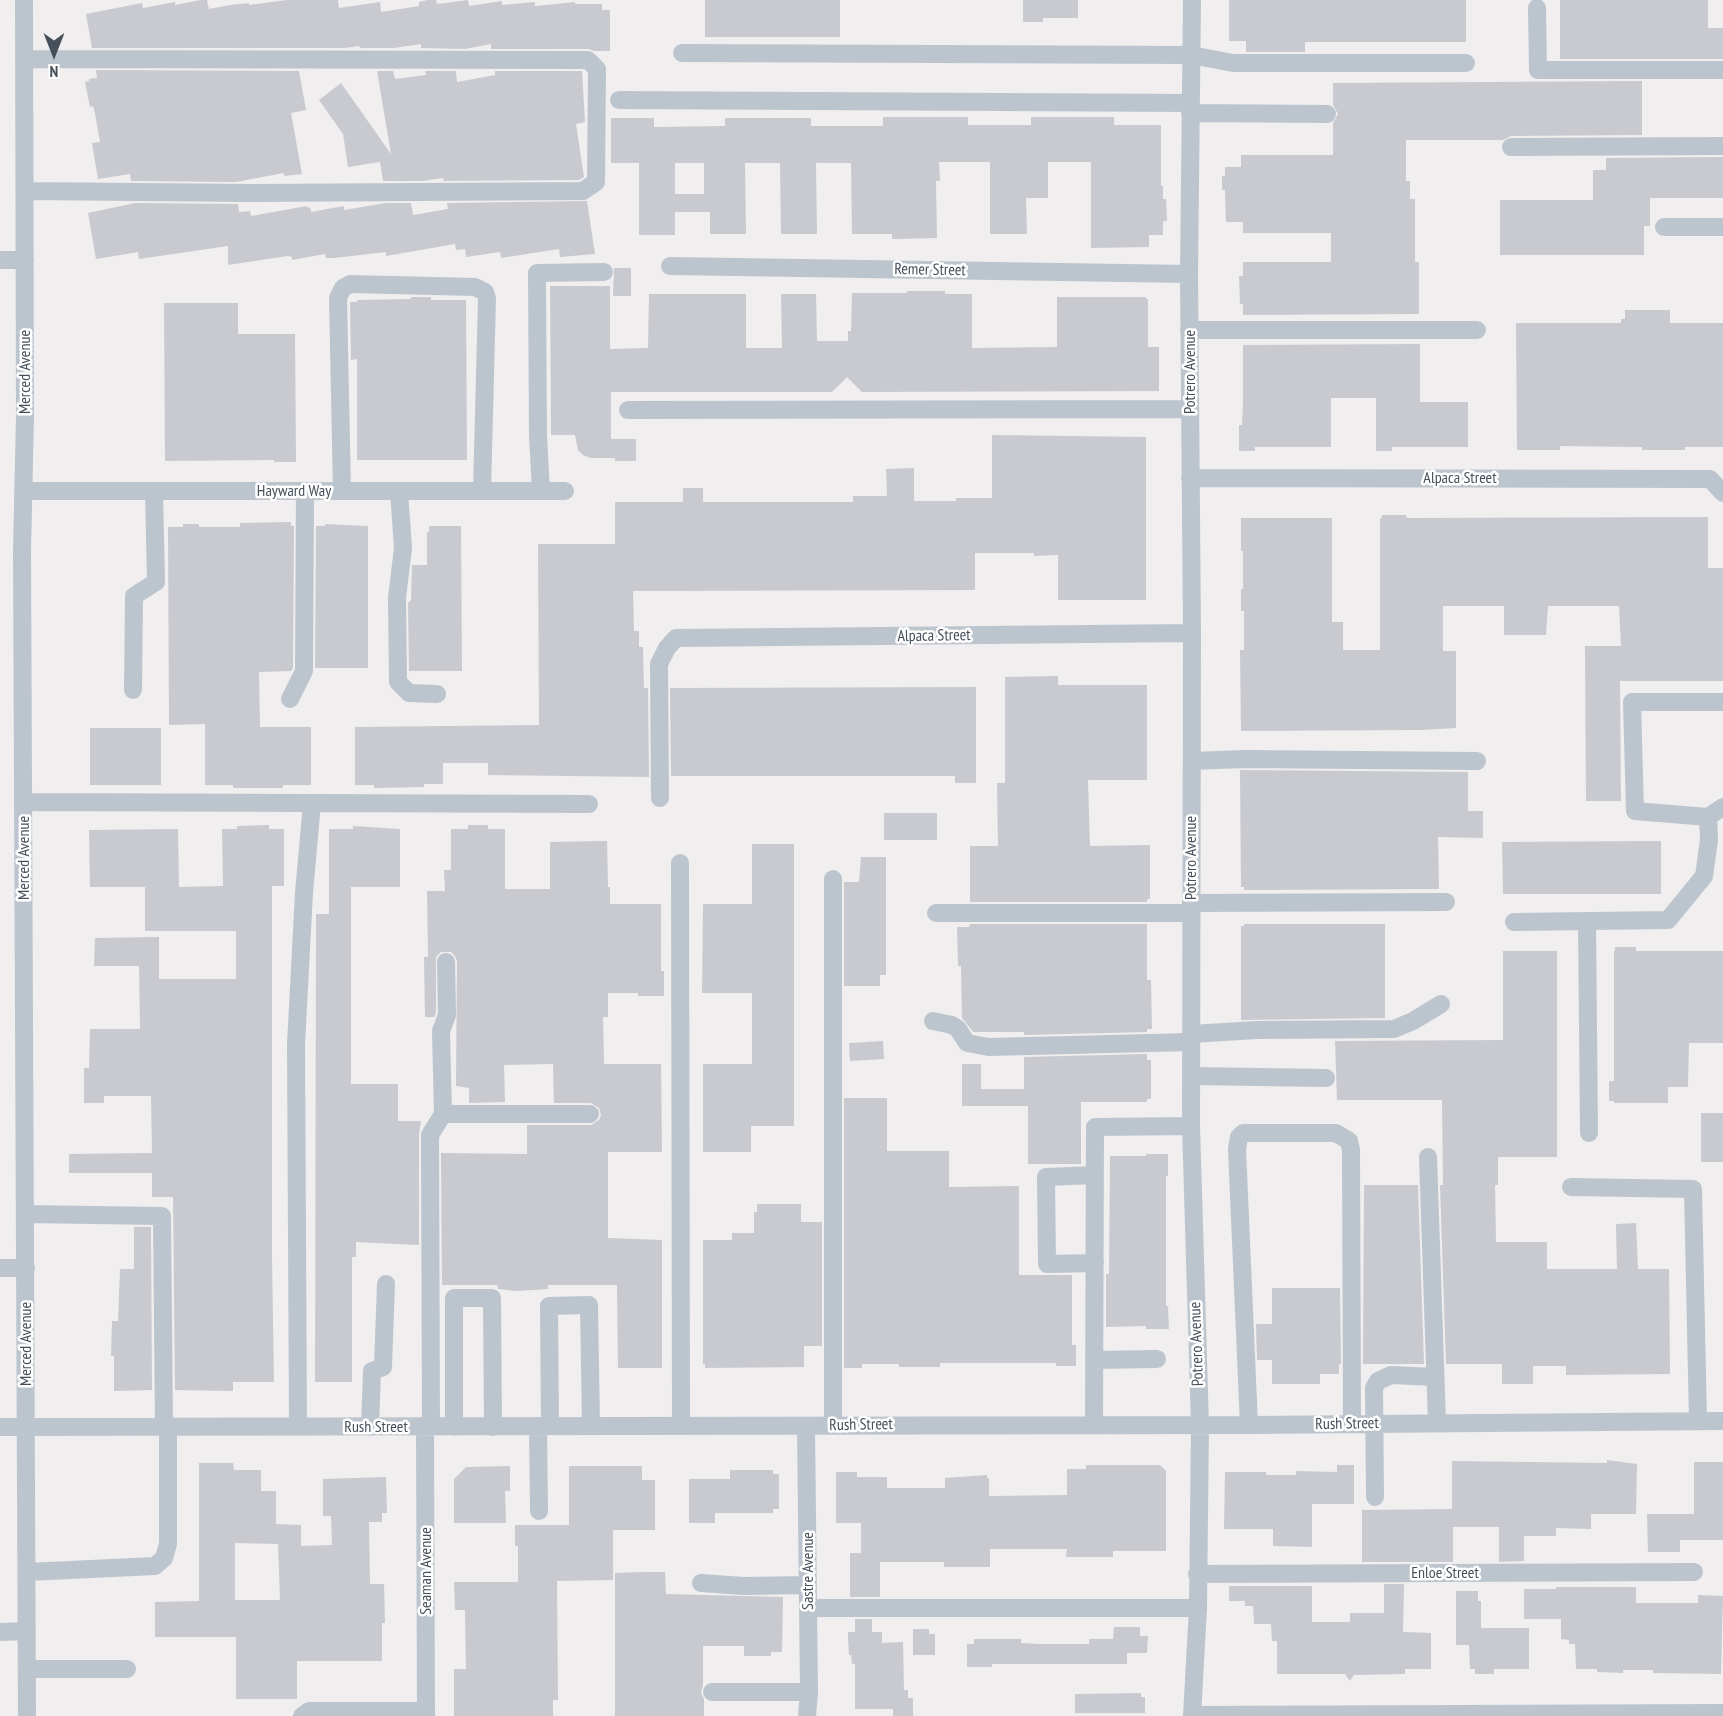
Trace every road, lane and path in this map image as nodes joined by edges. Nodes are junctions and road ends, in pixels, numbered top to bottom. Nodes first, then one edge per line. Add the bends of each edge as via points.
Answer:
1 (24, 0) edge
2 (1191, 0) edge
3 (1537, 8) dead end
4 (682, 53) dead end
5 (1191, 55) junction
6 (24, 59) junction
7 (1466, 63) dead end
8 (1723, 70) edge
9 (619, 100) dead end
10 (1191, 108) junction
11 (1327, 114) dead end
12 (1723, 146) edge
13 (1511, 147) dead end
14 (25, 191) junction
15 (1664, 227) dead end
16 (1723, 227) edge
17 (0, 260) edge
18 (25, 260) junction
19 (670, 266) dead end
20 (604, 272) dead end
21 (1189, 274) junction
22 (1189, 330) junction
23 (1477, 330) dead end
24 (1190, 409) junction
25 (628, 410) dead end
26 (1190, 478) junction
27 (23, 491) junction
28 (154, 491) junction
29 (305, 491) junction
30 (342, 491) junction
31 (399, 491) junction
32 (482, 491) junction
33 (541, 491) junction
34 (565, 491) dead end
35 (1723, 493) edge
36 (1192, 633) junction
37 (133, 690) dead end
38 (437, 694) dead end
39 (290, 699) dead end
40 (1723, 702) edge
41 (1192, 761) junction
42 (1477, 761) dead end
43 (660, 798) dead end
44 (24, 802) junction
45 (312, 803) junction
46 (589, 804) dead end
47 (1716, 812) edge
48 (1716, 840) edge
49 (680, 863) dead end
50 (833, 879) dead end
51 (1446, 902) dead end
52 (1191, 908) junction
53 (936, 914) dead end
54 (1514, 921) dead end
55 (1587, 921) junction
56 (446, 962) dead end
57 (1441, 1004) dead end
58 (933, 1021) dead end
59 (1191, 1038) junction
60 (1191, 1076) junction
61 (1326, 1078) dead end
62 (443, 1114) junction
63 (590, 1114) dead end
64 (1191, 1126) junction
65 (1589, 1133) dead end
66 (1428, 1157) dead end
67 (1095, 1175) junction
68 (1571, 1187) dead end
69 (25, 1214) junction
70 (1095, 1263) junction
71 (0, 1268) edge
72 (26, 1268) junction
73 (386, 1284) dead end
74 (1157, 1359) dead end
75 (1094, 1360) junction
76 (1435, 1377) junction
77 (1698, 1421) junction
78 (1723, 1421) edge
79 (1374, 1423) junction
80 (1437, 1423) junction
81 (1352, 1424) junction
82 (681, 1425) junction
83 (833, 1425) junction
84 (1094, 1425) junction
85 (1200, 1425) junction
86 (1249, 1425) junction
87 (454, 1426) junction
88 (493, 1426) junction
89 (544, 1426) junction
90 (591, 1426) junction
91 (807, 1426) junction
92 (0, 1427) edge
93 (27, 1427) junction
94 (166, 1427) junction
95 (298, 1427) junction
96 (370, 1427) junction
97 (428, 1427) junction
98 (1375, 1497) dead end
99 (539, 1511) dead end
100 (27, 1572) junction
101 (1694, 1572) dead end
102 (1197, 1574) junction
103 (701, 1583) dead end
104 (808, 1584) junction
105 (809, 1608) junction
106 (1198, 1608) junction
107 (0, 1632) edge
108 (27, 1632) junction
109 (27, 1669) junction
110 (128, 1669) dead end
111 (712, 1692) dead end
112 (809, 1692) junction
113 (1723, 1713) edge
114 (426, 1714) edge
115 (27, 1716) edge
116 (302, 1716) edge
117 (807, 1716) edge
118 (1192, 1716) edge

1 - 6 street, Merced Avenue
2 - 5 street, Potrero Avenue
3 - 8 street via 1538,70
4 - 5 street
5 - 7 street via 1233,63
5 - 10 street, Potrero Avenue
6 - 14 street, Merced Avenue
6 - 14 street via 588,60 597,69 596,182 583,191
9 - 10 street
10 - 11 street
10 - 21 street, Potrero Avenue
12 - 13 street
14 - 18 street, Merced Avenue
15 - 16 street
17 - 18 street
18 - 27 street, Merced Avenue
19 - 21 street, Remer Street
20 - 33 street via 537,273
21 - 22 street, Potrero Avenue
22 - 23 street
22 - 24 street, Potrero Avenue
24 - 25 street
24 - 26 street, Potrero Avenue
26 - 35 street, Alpaca Street via 1710,478
26 - 36 street, Potrero Avenue
27 - 28 street, Hayward Way
27 - 44 street, Merced Avenue
28 - 29 street, Hayward Way
28 - 37 street via 156,582 134,596
29 - 30 street, Hayward Way
29 - 39 street via 304,671
30 - 31 street, Hayward Way
30 - 32 street via 338,298 350,284 475,287 485,292
31 - 32 street, Hayward Way
31 - 38 street via 403,548 397,598 398,682 409,693
32 - 33 street, Hayward Way
33 - 34 street, Hayward Way
36 - 41 street, Potrero Avenue
36 - 43 street, Alpaca Street via 676,638 659,664
40 - 47 street via 1632,702 1635,810
41 - 42 street
41 - 52 street, Potrero Avenue
44 - 45 street
44 - 69 street, Merced Avenue
45 - 46 street
45 - 95 street via 296,1044
47 - 48 street
48 - 55 street via 1704,876 1668,920
49 - 82 street
50 - 83 street
51 - 52 street
52 - 53 street
52 - 59 street, Potrero Avenue
54 - 55 street
55 - 65 street
56 - 62 street via 447,1015 441,1031
57 - 59 street via 1394,1029 1257,1030
58 - 59 street via 952,1025 967,1043 989,1047
59 - 60 street, Potrero Avenue
60 - 61 street
60 - 64 street, Potrero Avenue
62 - 63 street
62 - 97 street, Seaman Avenue via 430,1135
64 - 67 street via 1095,1127
64 - 85 street, Potrero Avenue
66 - 76 street
67 - 70 street
67 - 70 street via 1046,1177 1047,1264
68 - 77 street via 1693,1189
69 - 72 street, Merced Avenue
69 - 94 street via 162,1216
70 - 75 street
71 - 72 street
72 - 93 street, Merced Avenue
73 - 96 street via 383,1367 372,1371
74 - 75 street
75 - 84 street
76 - 79 street via 1390,1375 1378,1381 1374,1388
76 - 80 street
77 - 78 street, Rush Street
77 - 80 street, Rush Street
79 - 80 street, Rush Street
79 - 81 street, Rush Street
79 - 98 street
81 - 86 street, Rush Street
81 - 86 street via 1351,1150 1349,1141 1336,1132 1243,1133 1239,1137
82 - 90 street, Rush Street
82 - 91 street, Rush Street
83 - 84 street, Rush Street
83 - 91 street, Rush Street
84 - 85 street, Rush Street
85 - 86 street, Rush Street
85 - 102 street, Potrero Avenue
87 - 88 street, Rush Street
87 - 88 street via 454,1298 492,1298
87 - 97 street, Rush Street
88 - 89 street, Rush Street
89 - 90 street, Rush Street
89 - 90 street via 549,1306 589,1305
89 - 99 street
91 - 104 street, Sastre Avenue
92 - 93 street, Rush Street
93 - 94 street, Rush Street
93 - 100 street, Merced Avenue
94 - 95 street, Rush Street
94 - 100 street via 168,1544 164,1558 155,1566
95 - 96 street, Rush Street
96 - 97 street, Rush Street
97 - 114 street, Seaman Avenue
100 - 108 street, Merced Avenue
101 - 102 street, Enloe Street
102 - 106 street, Potrero Avenue
103 - 104 street
104 - 105 street, Sastre Avenue
105 - 106 street
105 - 112 street, Sastre Avenue
106 - 118 street, Potrero Avenue
107 - 108 street
108 - 109 street, Merced Avenue
109 - 110 street
109 - 115 street, Merced Avenue
111 - 112 street
112 - 117 street, Sastre Avenue
113 - 118 street
114 - 116 street via 309,1711

